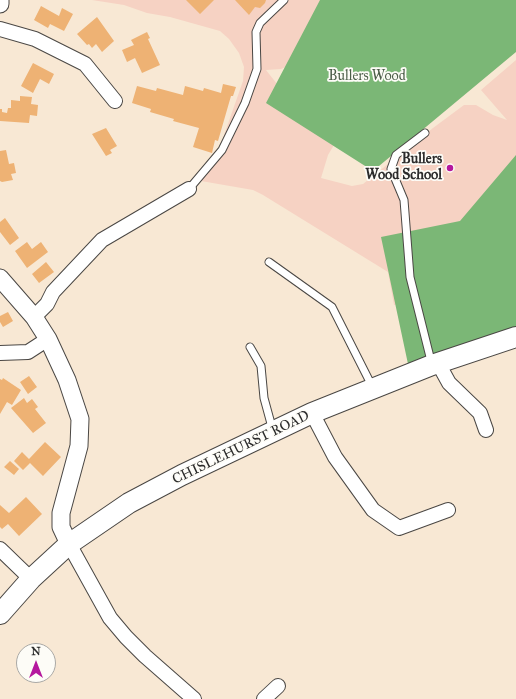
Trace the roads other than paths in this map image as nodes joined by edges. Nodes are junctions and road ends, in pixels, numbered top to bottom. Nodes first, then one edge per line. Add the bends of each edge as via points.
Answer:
1 (0, 0) edge
2 (284, 0) edge
3 (0, 4) edge
4 (0, 28) edge
5 (115, 101) dead end
6 (425, 133) dead end
7 (189, 189) joint
8 (269, 262) dead end
9 (0, 278) edge
10 (34, 317) junction
11 (516, 337) edge
12 (48, 340) junction
13 (250, 347) dead end
14 (0, 353) edge
15 (435, 364) junction
16 (373, 388) junction
17 (312, 413) junction
18 (486, 430) dead end
19 (273, 431) junction
20 (448, 510) dead end
21 (69, 544) junction
22 (0, 549) edge
23 (31, 579) junction
24 (0, 614) edge
25 (278, 686) dead end
26 (194, 699) edge
27 (264, 699) edge

1 - 3 street
2 - 7 lane via 260,23 256,32 256,69 245,103 222,150
4 - 5 street via 35,39 85,64
6 - 15 lane via 396,155 391,169 404,200 410,277
7 - 10 street via 102,240 53,292 47,304
8 - 16 lane via 332,307
9 - 10 street
10 - 12 street
11 - 15 main road, CHISLEHURST ROAD
12 - 14 street via 28,352
12 - 21 street via 68,380 80,419 78,452 61,513 61,527
13 - 19 lane via 261,366 264,398
15 - 16 main road, CHISLEHURST ROAD
15 - 18 street via 449,383 480,413
16 - 17 main road, CHISLEHURST ROAD
17 - 19 main road, CHISLEHURST ROAD
17 - 20 street via 335,457 373,510 400,528
19 - 21 main road, CHISLEHURST ROAD via 129,503
21 - 23 main road, CHISLEHURST ROAD
21 - 26 street via 114,623 145,656
22 - 23 street
23 - 24 main road, CHISLEHURST ROAD
25 - 27 street

